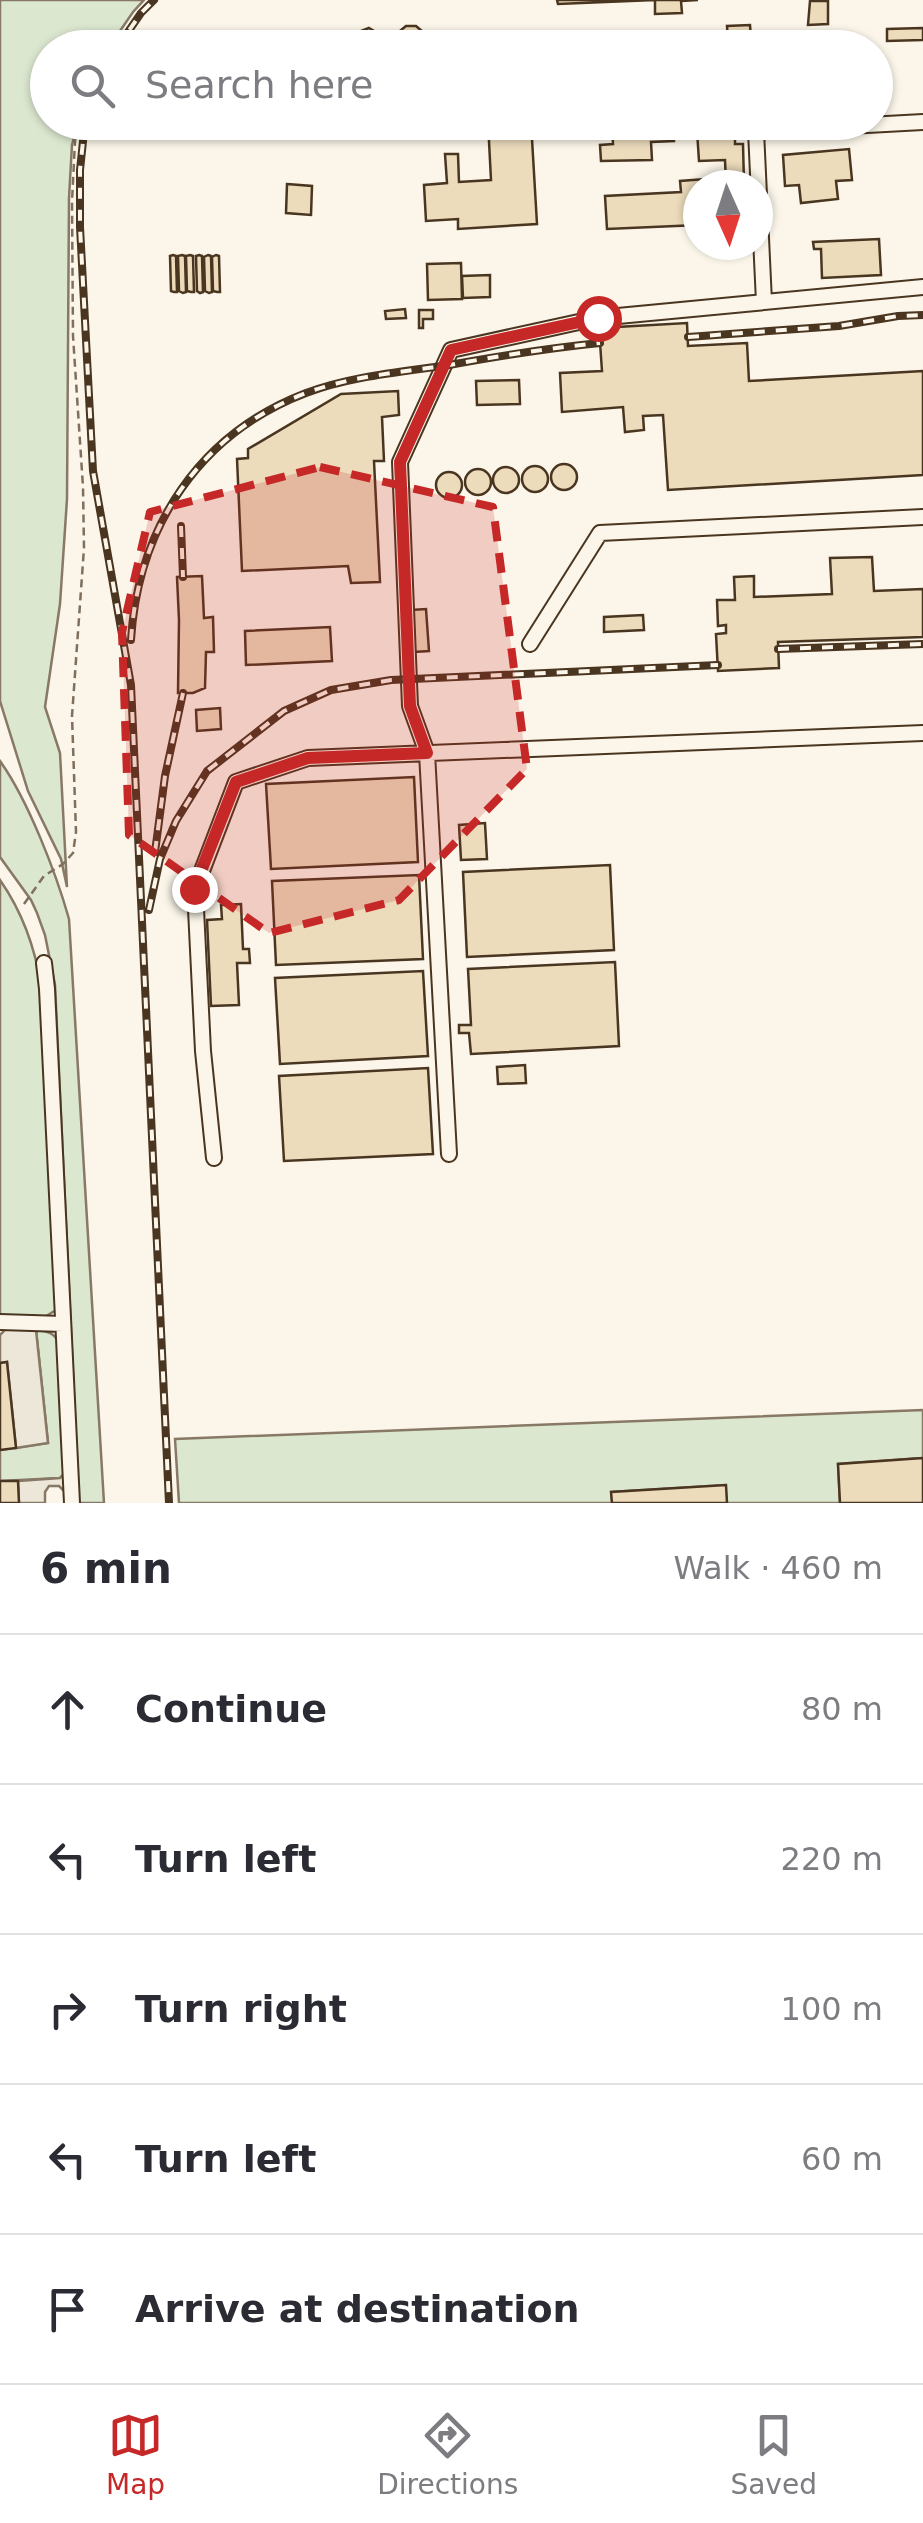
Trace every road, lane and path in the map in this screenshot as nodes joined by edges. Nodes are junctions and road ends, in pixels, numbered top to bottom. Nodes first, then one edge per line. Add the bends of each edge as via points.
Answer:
1 (923, 122) edge
2 (893, 124) edge
3 (75, 140) edge
4 (756, 140) edge
5 (923, 287) edge
6 (764, 302) junction
7 (923, 518) edge
8 (530, 644) dead end
9 (923, 733) edge
10 (427, 753) junction
11 (24, 904) dead end
12 (44, 963) dead end
13 (448, 1154) dead end
14 (214, 1158) dead end
15 (0, 1322) edge
16 (64, 1324) junction
17 (72, 1503) edge

1 - 2 street
3 - 11 path via 73,336 84,487 72,716 76,832 73,853
4 - 6 street
5 - 6 street
6 - 10 street via 598,318 451,350 400,462 410,706
7 - 8 street via 600,533
9 - 10 street
10 - 13 street
10 - 14 street via 308,758 236,782 194,889
12 - 16 street
15 - 16 street
16 - 17 street

